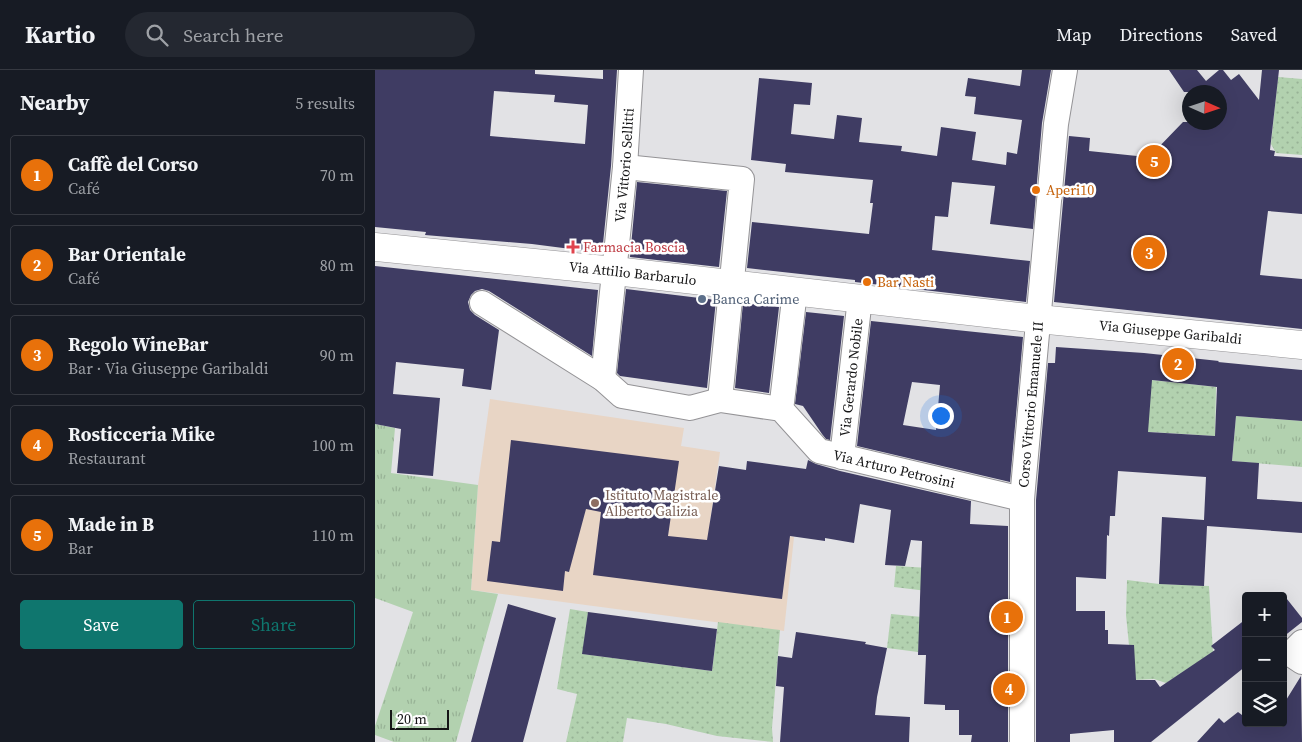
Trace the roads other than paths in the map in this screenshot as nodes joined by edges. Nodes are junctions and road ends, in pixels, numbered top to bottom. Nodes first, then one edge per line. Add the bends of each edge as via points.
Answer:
1 (631, 70) edge
2 (1065, 70) edge
3 (625, 167) junction
4 (375, 247) edge
5 (615, 271) junction
6 (731, 284) junction
7 (795, 291) junction
8 (860, 298) junction
9 (482, 303) dead end
10 (1038, 319) junction
11 (1302, 345) edge
12 (603, 379) junction
13 (720, 400) junction
14 (782, 402) dead end
15 (842, 457) junction
16 (1022, 499) junction
17 (1022, 742) edge

1 - 3 street, Via Vittorio Sellitti
2 - 10 street, Corso Vittorio Emanuele II via 1056,124
3 - 5 street, Via Vittorio Sellitti
3 - 6 street via 742,179
4 - 5 street, Via Attilio Barbarulo
5 - 6 street, Via Attilio Barbarulo
5 - 12 street, Via Vittorio Sellitti
6 - 7 street, Via Attilio Barbarulo
6 - 13 street
7 - 8 street, Via Attilio Barbarulo
7 - 14 street
8 - 10 street, Via Attilio Barbarulo
8 - 15 street, Via Gerardo Nobile
9 - 12 street, Via Arturo Petrosini
10 - 11 street, Via Giuseppe Garibaldi
10 - 16 street, Corso Vittorio Emanuele II
12 - 13 street, Via Arturo Petrosini via 622,396 690,408
13 - 15 street, Via Arturo Petrosini via 781,409 819,451
15 - 16 street, Via Arturo Petrosini
16 - 17 street, Corso Vittorio Emanuele II

